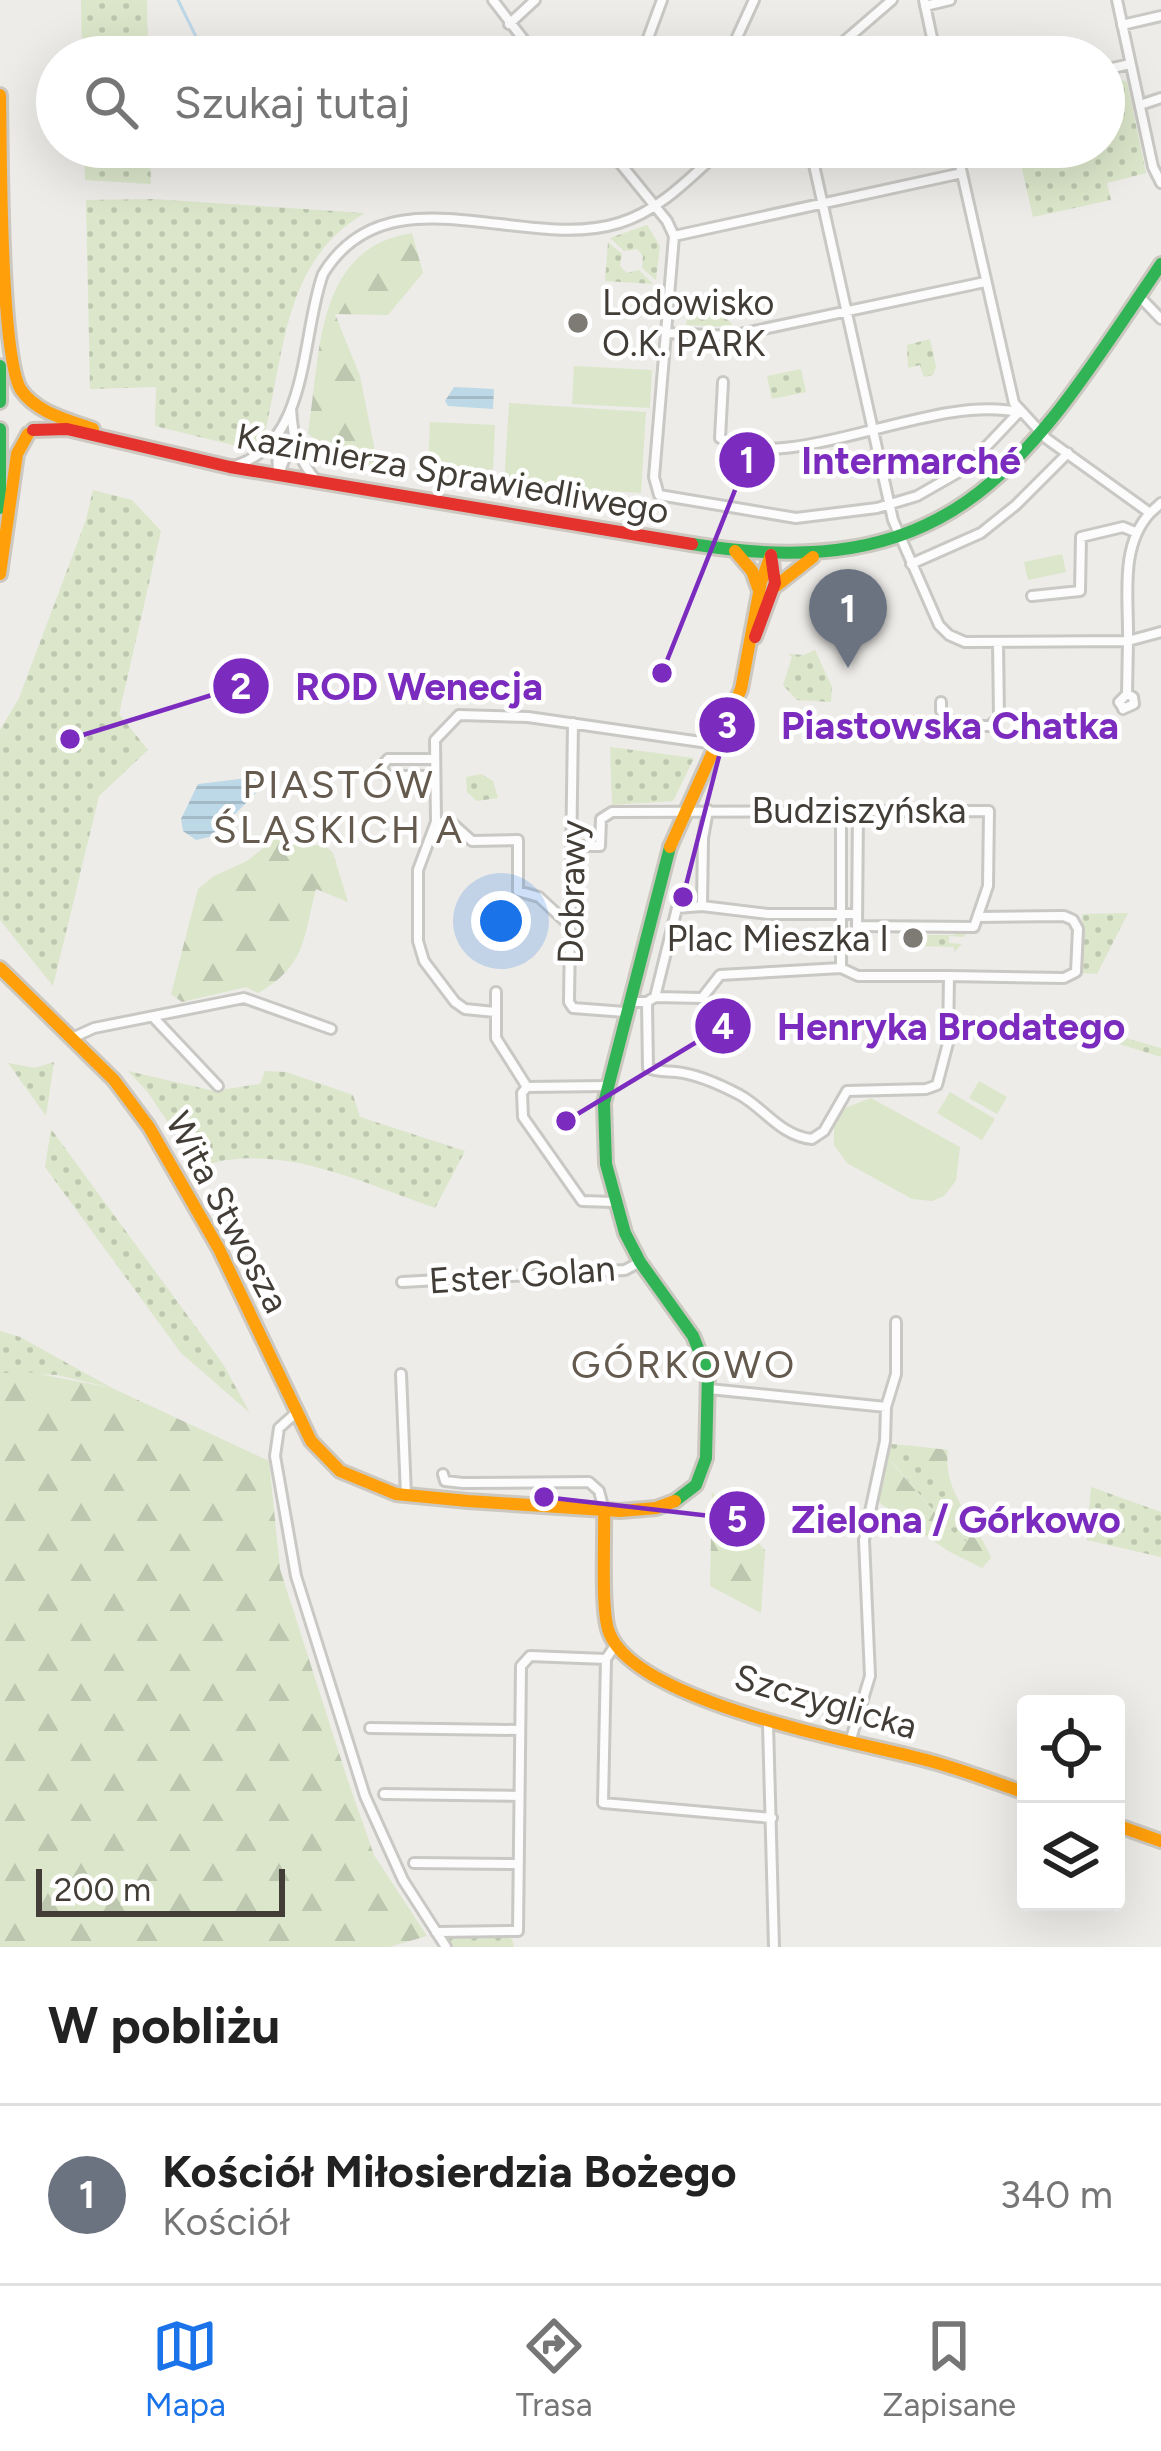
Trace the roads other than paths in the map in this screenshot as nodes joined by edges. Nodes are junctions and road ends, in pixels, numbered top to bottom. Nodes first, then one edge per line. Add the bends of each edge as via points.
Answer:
1 (493, 0) edge
2 (535, 0) edge
3 (662, 0) edge
4 (754, 0) edge
5 (892, 0) edge
6 (950, 0) edge
7 (1117, 0) edge
8 (925, 3) edge
9 (1161, 16) edge
10 (509, 24) junction
11 (1122, 25) junction
12 (519, 36) edge
13 (648, 36) edge
14 (738, 36) edge
15 (850, 36) edge
16 (932, 36) edge
17 (1124, 36) edge
18 (1125, 40) edge
19 (1130, 64) junction
20 (1125, 65) edge
21 (0, 95) edge
22 (1161, 98) edge
23 (1140, 105) junction
24 (624, 168) edge
25 (699, 168) edge
26 (815, 168) edge
27 (961, 168) edge
28 (962, 173) junction
29 (1159, 179) edge
30 (823, 205) junction
31 (655, 206) junction
32 (674, 236) junction
33 (1161, 264) edge
34 (985, 282) junction
35 (1138, 296) junction
36 (847, 312) junction
37 (1161, 319) edge
38 (667, 333) junction
39 (0, 366) edge
40 (723, 382) dead end
41 (30, 401) junction
42 (0, 404) edge
43 (291, 407) junction
44 (1019, 412) junction
45 (0, 428) edge
46 (872, 428) junction
47 (30, 432) junction
48 (278, 433) junction
49 (1042, 434) junction
50 (113, 437) junction
51 (293, 439) junction
52 (1068, 452) junction
53 (230, 467) junction
54 (278, 476) junction
55 (320, 483) junction
56 (1161, 502) edge
57 (890, 505) junction
58 (0, 508) edge
59 (1150, 513) junction
60 (1136, 532) junction
61 (898, 539) junction
62 (735, 551) junction
63 (771, 555) junction
64 (816, 555) junction
65 (910, 564) junction
66 (0, 574) edge
67 (766, 592) junction
68 (1031, 596) dead end
69 (1161, 632) edge
70 (1128, 641) junction
71 (998, 642) junction
72 (1127, 694) dead end
73 (941, 702) dead end
74 (573, 723) junction
75 (716, 745) junction
76 (435, 759) junction
77 (436, 776) junction
78 (684, 809) junction
79 (708, 810) junction
80 (841, 811) junction
81 (858, 811) junction
82 (436, 822) junction
83 (581, 846) dead end
84 (702, 906) junction
85 (841, 914) junction
86 (857, 914) junction
87 (976, 922) junction
88 (570, 926) junction
89 (0, 968) edge
90 (841, 968) junction
91 (949, 976) junction
92 (496, 992) dead end
93 (651, 1000) junction
94 (626, 1007) junction
95 (495, 1012) junction
96 (152, 1016) junction
97 (331, 1029) dead end
98 (70, 1038) junction
99 (218, 1086) dead end
100 (606, 1086) junction
101 (527, 1087) junction
102 (614, 1202) junction
103 (640, 1262) junction
104 (402, 1282) dead end
105 (896, 1322) dead end
106 (401, 1375) dead end
107 (709, 1388) junction
108 (886, 1407) junction
109 (297, 1412) junction
110 (443, 1474) dead end
111 (406, 1495) junction
112 (604, 1510) junction
113 (610, 1653) junction
114 (768, 1724) junction
115 (370, 1728) dead end
116 (519, 1730) junction
117 (850, 1742) junction
118 (1017, 1790) edge
119 (384, 1794) dead end
120 (519, 1796) junction
121 (772, 1818) junction
122 (1125, 1828) edge
123 (1161, 1841) edge
124 (414, 1863) dead end
125 (518, 1864) junction
126 (436, 1932) junction
127 (446, 1947) edge
128 (774, 1947) edge

1 - 10 street
2 - 10 street
3 - 13 street
4 - 14 street
5 - 15 street
6 - 8 street
7 - 11 street
8 - 16 street
9 - 11 street
10 - 12 street
11 - 17 street
18 - 19 street
19 - 20 street
19 - 23 street
21 - 41 street via 9,343 15,378
22 - 23 street
23 - 29 street
24 - 31 street
25 - 31 street
26 - 30 street
27 - 28 street
28 - 30 street
28 - 34 street
30 - 32 street
30 - 36 street
31 - 32 street
31 - 43 street via 603,227 426,219 367,229 323,274
32 - 38 street
33 - 35 street, Kazimierza Sprawiedliwego
34 - 36 street
34 - 44 street
35 - 37 street
35 - 49 street, Kazimierza Sprawiedliwego
36 - 38 street via 730,336
36 - 46 street
38 - 57 street via 659,495 796,518
39 - 42 street
40 - 46 street via 723,442 769,452
41 - 42 street
41 - 47 street via 38,420
41 - 50 street, Kazimierza Sprawiedliwego
43 - 48 street
43 - 51 street
44 - 46 street via 977,406
44 - 49 street
44 - 57 street via 966,468
45 - 47 street, Kazimierza Sprawiedliwego via 11,436
45 - 58 street
46 - 57 street
47 - 50 street, Kazimierza Sprawiedliwego
47 - 66 street via 16,459
48 - 53 street via 261,454
48 - 54 street
49 - 52 street
49 - 61 street, Kazimierza Sprawiedliwego via 990,489
50 - 53 street, Kazimierza Sprawiedliwego
51 - 54 street
51 - 55 street
52 - 59 street
52 - 65 street via 980,533
53 - 54 street, Kazimierza Sprawiedliwego
54 - 55 street, Kazimierza Sprawiedliwego
55 - 62 street, Kazimierza Sprawiedliwego
56 - 59 street
57 - 61 street
59 - 60 street
60 - 68 street via 1123,527 1081,537 1080,591
60 - 70 street
61 - 64 street, Kazimierza Sprawiedliwego
61 - 65 street
62 - 63 street, Kazimierza Sprawiedliwego
62 - 67 street
63 - 64 street, Kazimierza Sprawiedliwego
63 - 67 street
64 - 67 street
65 - 71 street via 949,635
67 - 75 street via 741,689
69 - 70 street
70 - 71 street
70 - 72 street
71 - 73 street via 998,717 990,726 958,726
74 - 75 street
74 - 76 street via 459,716 436,740
74 - 88 street, Dobrawy
75 - 78 street
76 - 77 street
76 - 77 street via 388,759 382,770
77 - 82 street
78 - 79 street, Budziszyńska
78 - 83 street, Budziszyńska via 606,813 600,846
78 - 94 street
79 - 80 street, Budziszyńska
79 - 84 street
80 - 81 street, Budziszyńska
80 - 85 street
81 - 86 street
81 - 87 street, Budziszyńska via 989,811 988,886
82 - 88 street via 453,824 472,841 518,840 518,891 538,897
82 - 95 street via 418,870 424,961 455,1003
84 - 85 street
84 - 93 street via 676,908
85 - 86 street
85 - 90 street
86 - 87 street via 857,926
87 - 91 street via 1069,918 1078,929 1076,972
88 - 94 street, Dobrawy via 573,1008
89 - 98 street, Wita Stwosza
90 - 91 street via 858,976
90 - 93 street via 720,974 702,998
91 - 93 street via 938,1084 847,1090 812,1138 772,1122 734,1092 648,1068
92 - 95 street
93 - 94 street
94 - 100 street
95 - 101 street via 496,1038
96 - 97 street via 244,998
96 - 98 street
96 - 99 street
98 - 109 street, Wita Stwosza via 131,1101 185,1183
100 - 101 street
100 - 102 street via 604,1150
101 - 102 street via 523,1117 582,1201
102 - 103 street
103 - 104 street, Ester Golan via 625,1270
103 - 107 street via 693,1336
105 - 108 street via 896,1374
106 - 111 street
107 - 108 street
107 - 112 street via 706,1458 692,1491 656,1508
108 - 117 street via 864,1540 870,1676
109 - 111 street, Wita Stwosza via 323,1455 359,1482
109 - 126 street via 279,1428 275,1456 296,1576 372,1816
110 - 112 street via 463,1484 589,1483
111 - 112 street
112 - 113 street
113 - 114 street, Szczyglicka
113 - 116 street via 524,1660
113 - 121 street via 603,1803
114 - 117 street, Szczyglicka
114 - 121 street
115 - 116 street
116 - 120 street
117 - 118 street, Szczyglicka
119 - 120 street
120 - 125 street
121 - 128 street
122 - 123 street
124 - 125 street
125 - 126 street via 518,1931
126 - 127 street

